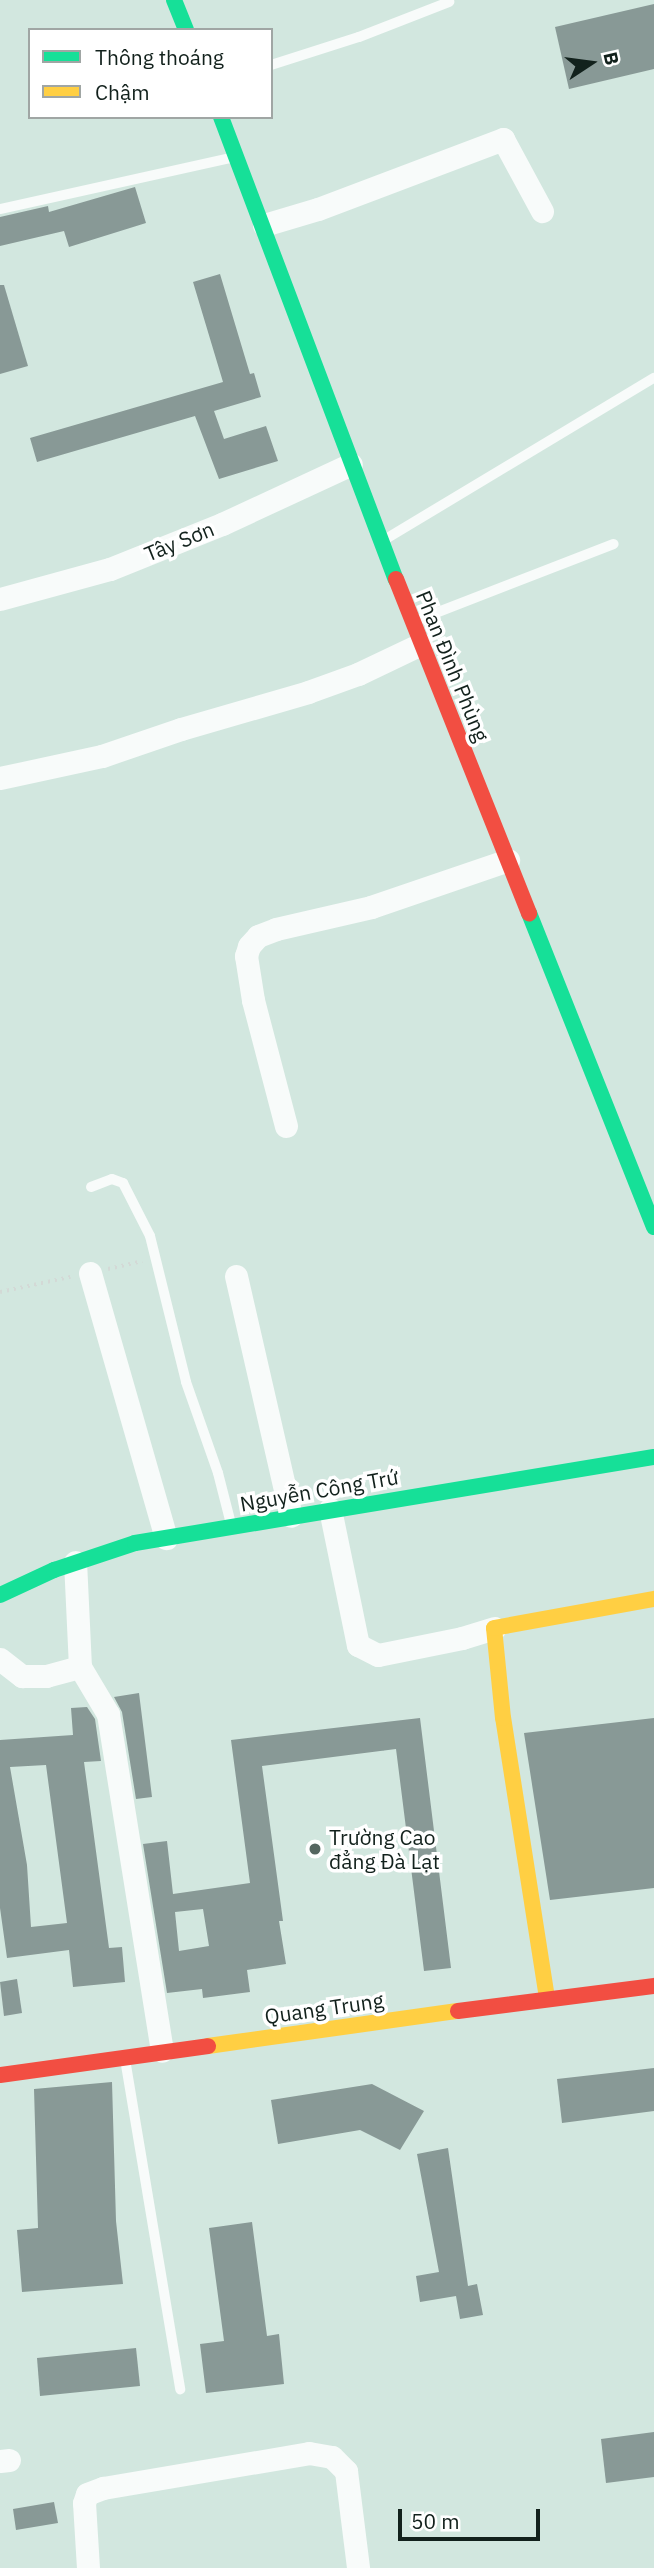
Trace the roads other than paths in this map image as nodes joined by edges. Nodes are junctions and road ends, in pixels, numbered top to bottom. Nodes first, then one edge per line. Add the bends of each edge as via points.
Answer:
1 (174, 0) edge
2 (449, 2) dead end
3 (185, 28) edge
4 (273, 64) edge
5 (222, 119) edge
6 (236, 156) junction
7 (0, 209) edge
8 (542, 211) dead end
9 (264, 225) junction
10 (654, 378) edge
11 (351, 464) junction
12 (381, 541) junction
13 (614, 544) dead end
14 (0, 599) edge
15 (413, 622) junction
16 (421, 644) junction
17 (0, 778) edge
18 (508, 860) junction
19 (286, 1126) dead end
20 (91, 1187) dead end
21 (654, 1227) edge
22 (90, 1273) dead end
23 (236, 1276) dead end
24 (654, 1457) edge
25 (330, 1509) junction
26 (291, 1516) junction
27 (232, 1527) junction
28 (166, 1538) junction
29 (75, 1562) junction
30 (0, 1595) edge
31 (654, 1599) edge
32 (494, 1628) junction
33 (0, 1659) edge
34 (79, 1667) junction
35 (654, 1986) edge
36 (547, 1998) junction
37 (162, 2051) junction
38 (125, 2056) junction
39 (0, 2075) edge
40 (180, 2389) dead end
41 (88, 2568) edge
42 (358, 2568) edge

1 - 3 street
2 - 4 lane
5 - 6 street, Phan Đình Phùng
6 - 7 lane
6 - 9 street, Phan Đình Phùng
8 - 9 street via 503,139
9 - 11 street, Phan Đình Phùng
10 - 12 lane
11 - 12 street, Phan Đình Phùng
11 - 14 street, Tây Sơn via 110,569
12 - 15 street, Phan Đình Phùng
13 - 15 lane
15 - 16 street, Phan Đình Phùng
16 - 17 street via 308,692 102,757
16 - 18 street, Phan Đình Phùng
18 - 19 street via 371,907 276,929 258,936 249,946 246,956 253,1000
18 - 21 street, Phan Đình Phùng
20 - 27 lane via 112,1179 123,1183 150,1236 187,1382
22 - 28 street
23 - 26 street
24 - 25 street, Nguyễn Công Trứ
25 - 26 street, Nguyễn Công Trứ
25 - 32 street via 358,1645 378,1655
26 - 27 street, Nguyễn Công Trứ
27 - 28 street, Nguyễn Công Trứ
28 - 29 street, Nguyễn Công Trứ
29 - 30 street, Nguyễn Công Trứ
29 - 34 street
31 - 32 street
32 - 36 street via 503,1718
33 - 34 street via 22,1676 46,1676
34 - 37 street via 108,1714
35 - 36 street, Quang Trung
36 - 37 street, Quang Trung
37 - 38 street, Quang Trung
38 - 39 street, Quang Trung
38 - 40 lane
41 - 42 street via 87,2494 309,2453 332,2457 346,2471

